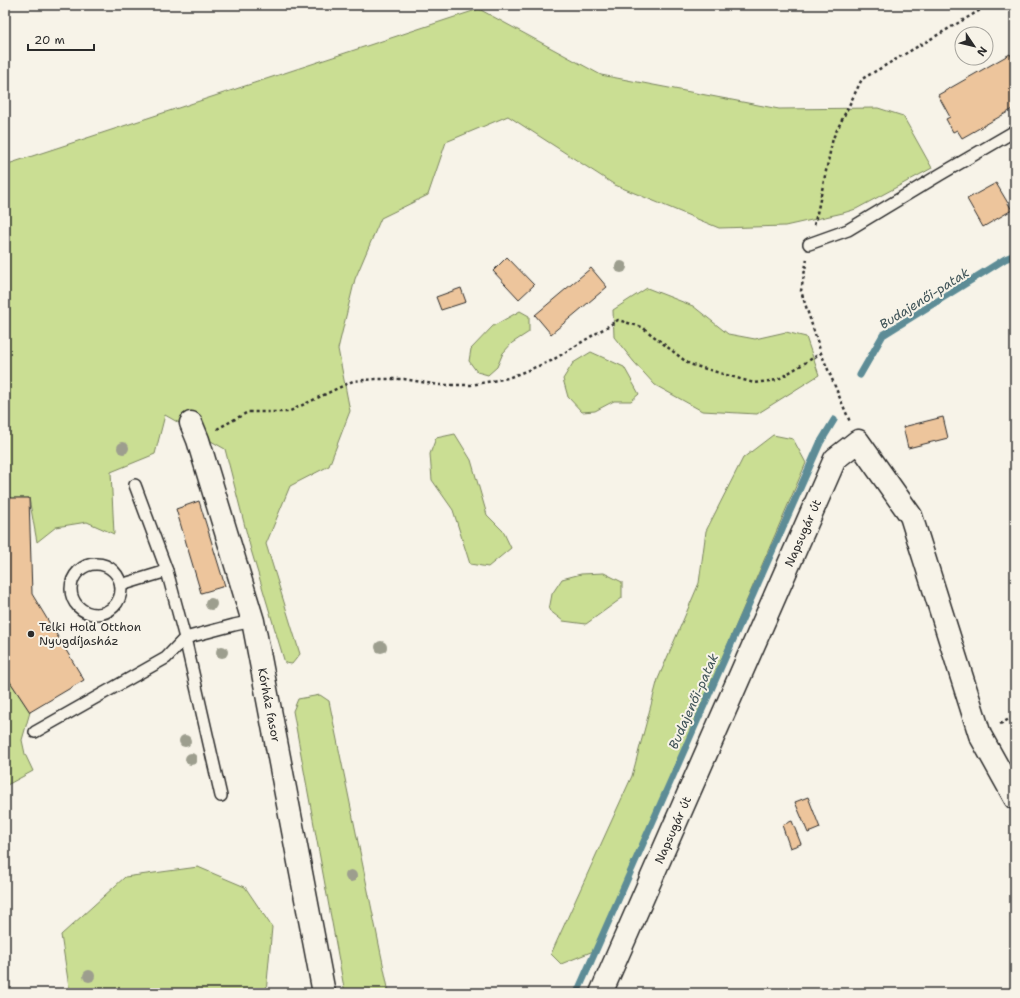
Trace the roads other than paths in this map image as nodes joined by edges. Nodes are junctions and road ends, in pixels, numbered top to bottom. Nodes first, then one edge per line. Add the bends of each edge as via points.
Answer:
1 (1015, 131) edge
2 (809, 244) road end
3 (195, 431) road end
4 (135, 485) dead end
5 (166, 571) junction
6 (121, 585) junction
7 (253, 621) junction
8 (185, 638) junction
9 (35, 732) dead end
10 (221, 796) dead end
11 (1015, 798) edge
12 (324, 993) edge
13 (601, 993) edge

1 - 2 lane via 848,230
3 - 7 street, Kórház fasor
4 - 5 lane
5 - 6 lane
5 - 8 lane
6 - 6 lane via 118,576 105,565 88,565 80,569 75,576 71,592 77,607 84,612 100,615 114,608 119,601
7 - 8 lane
7 - 12 street, Kórház fasor
8 - 9 lane via 166,658
8 - 10 lane
11 - 13 street, Napsugár út via 980,735 911,516 858,441 835,459

